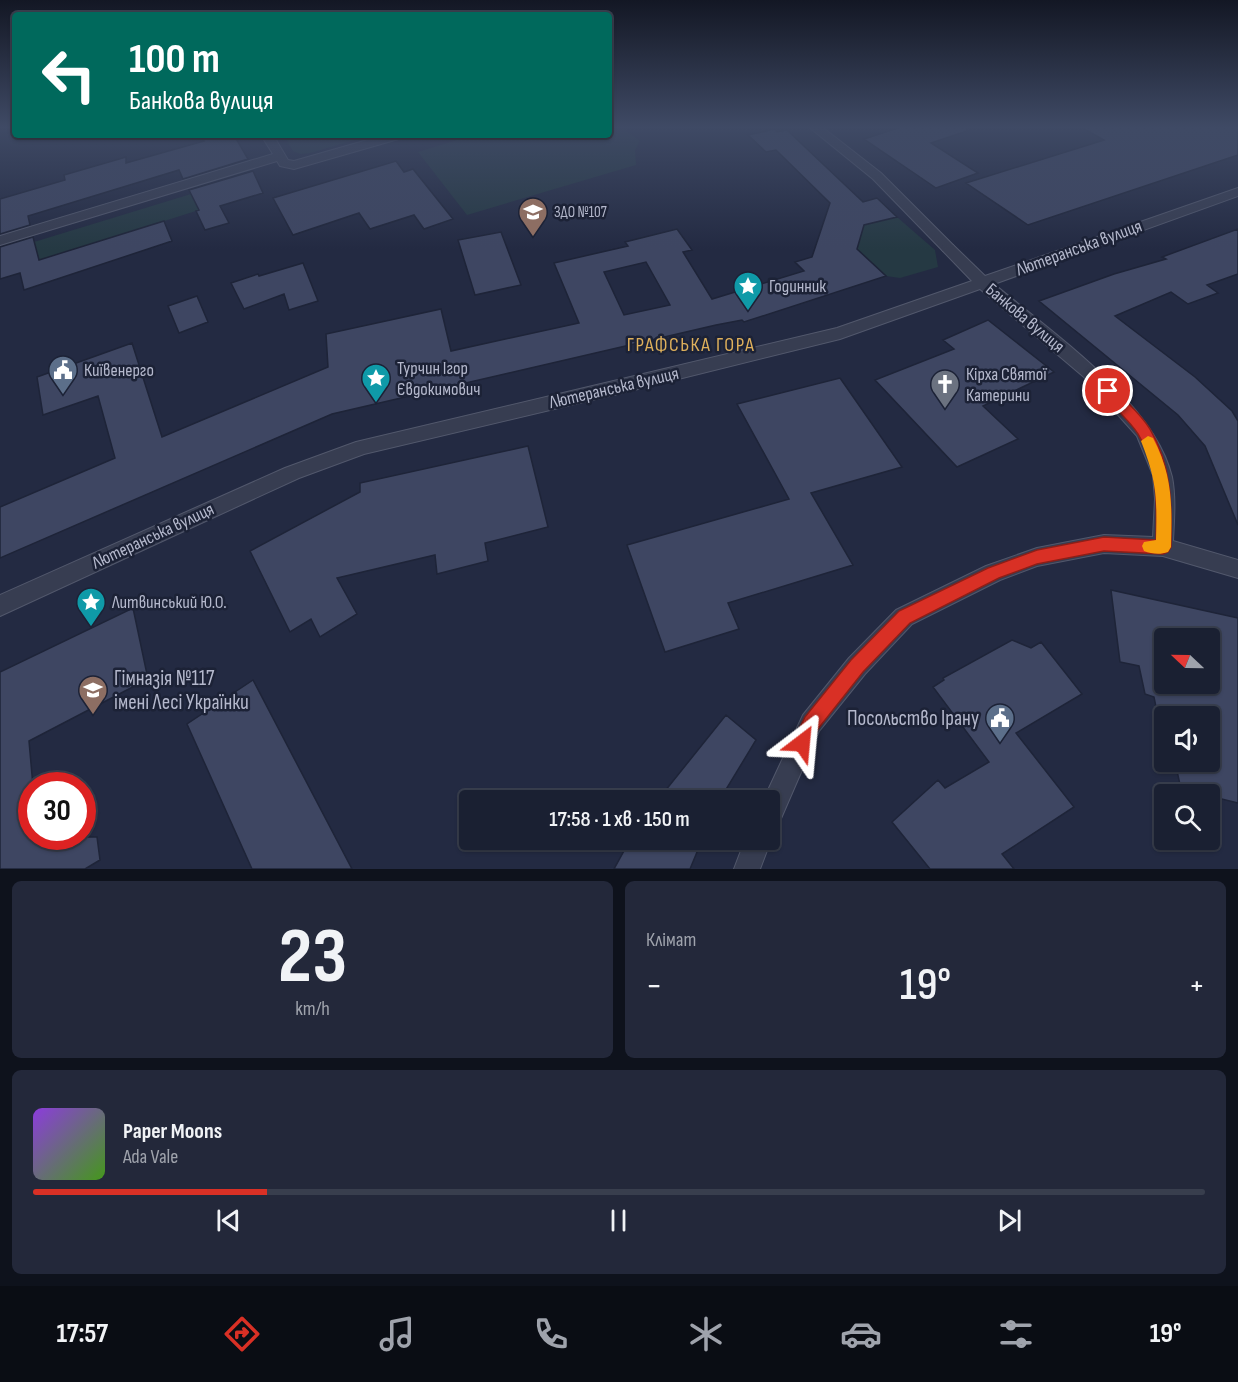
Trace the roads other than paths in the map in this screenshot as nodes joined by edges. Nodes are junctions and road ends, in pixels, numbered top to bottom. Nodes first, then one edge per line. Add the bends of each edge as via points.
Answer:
1 (242, 168) edge
2 (866, 168) edge
3 (1238, 192) edge
4 (0, 241) edge
5 (982, 282) junction
6 (1163, 547) junction
7 (1238, 569) edge
8 (0, 606) edge
9 (780, 792) edge
10 (754, 850) edge
11 (747, 869) edge

1 - 4 street
2 - 5 street, Банкова вулиця
3 - 5 street, Лютеранська вулиця
5 - 6 street, Банкова вулиця via 1108,391 1144,432 1162,475
5 - 8 street, Лютеранська вулиця via 840,333 362,447 292,473
6 - 7 street
6 - 9 street via 1104,544 1037,557 993,573 904,617 857,666 812,723
10 - 11 street

